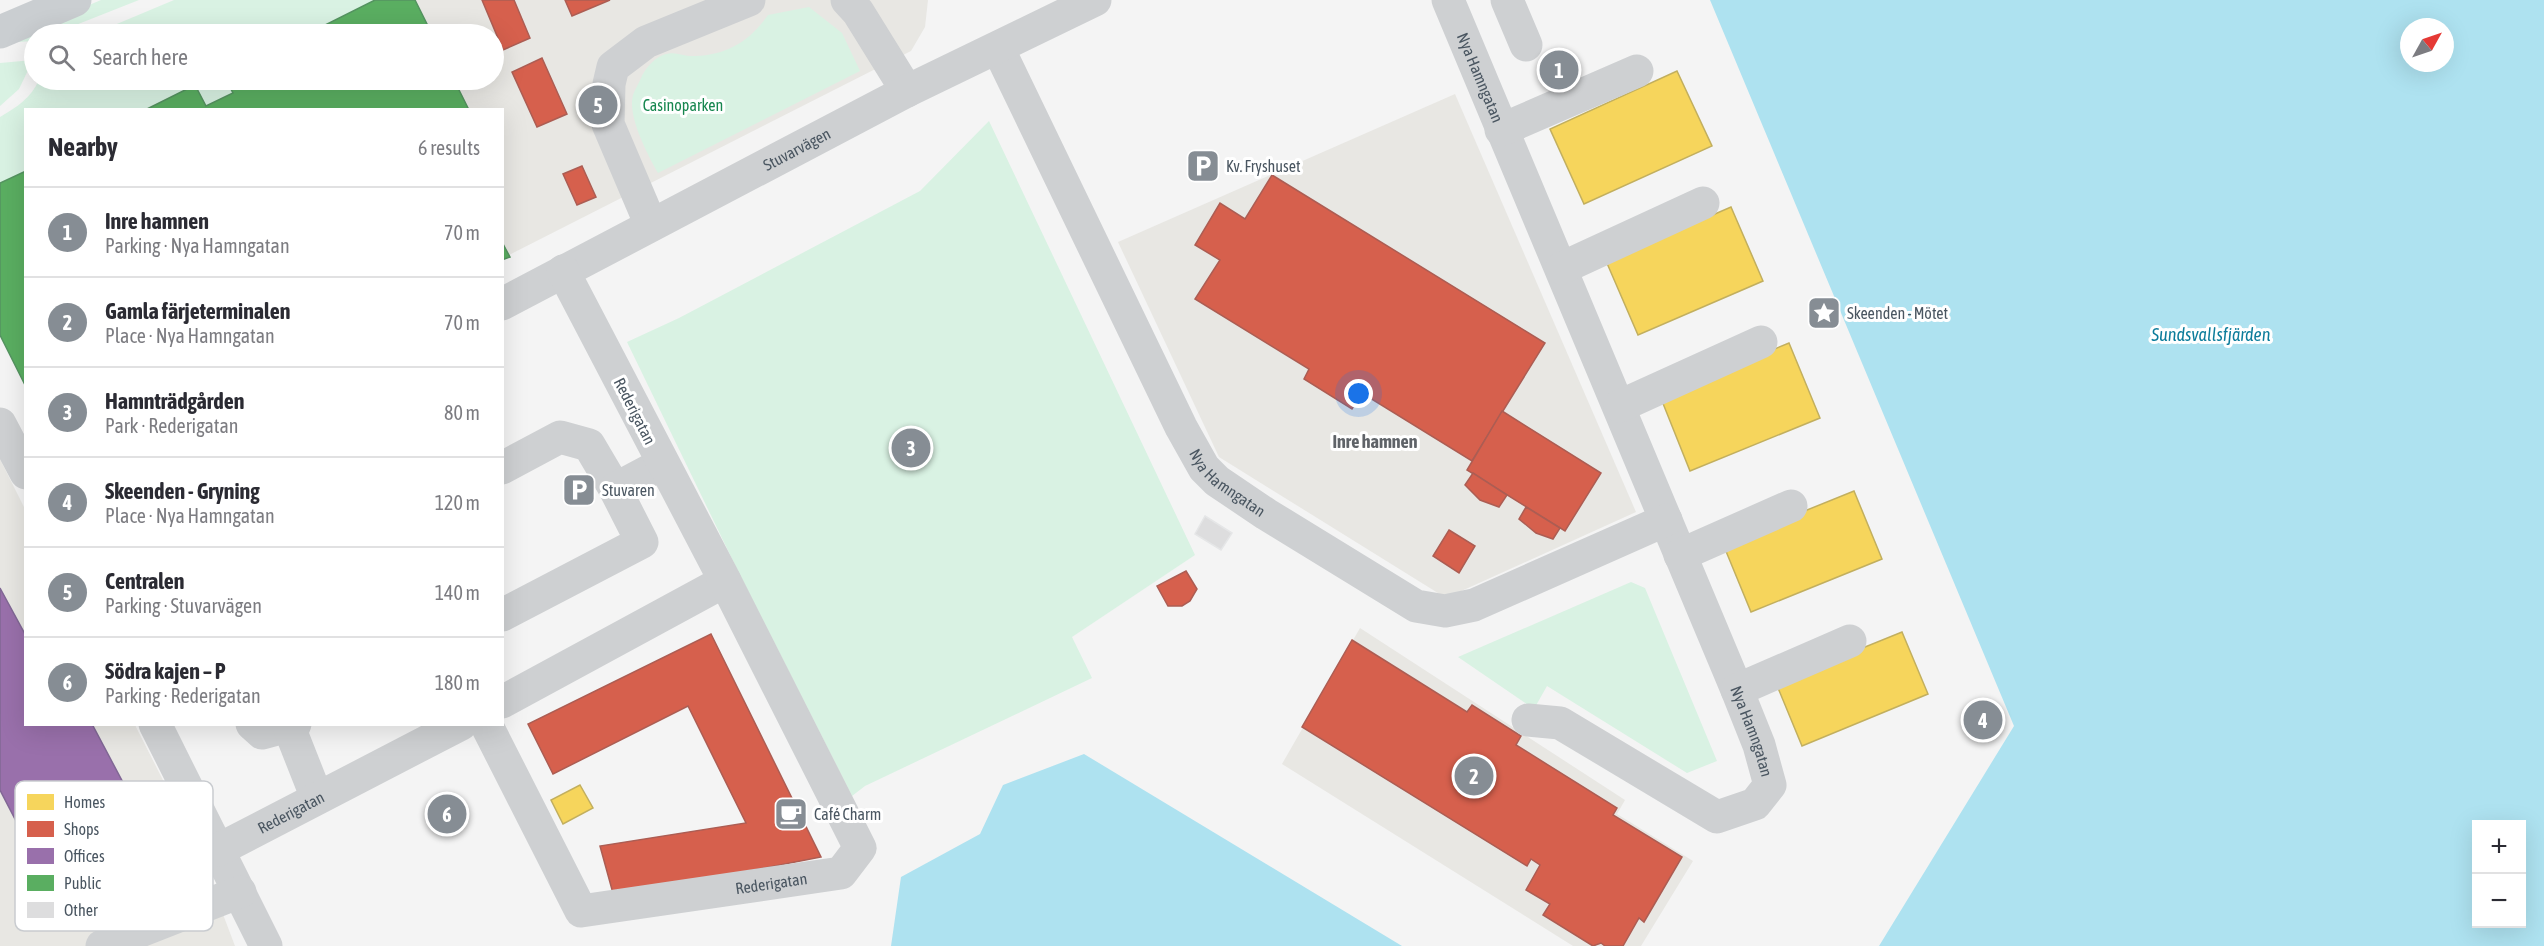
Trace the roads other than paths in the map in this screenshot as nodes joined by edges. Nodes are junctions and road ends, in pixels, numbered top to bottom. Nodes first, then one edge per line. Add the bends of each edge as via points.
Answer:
1 (75, 0) edge
2 (748, 0) edge
3 (847, 0) edge
4 (1095, 0) edge
5 (1448, 0) edge
6 (1507, 0) edge
7 (0, 32) edge
8 (1526, 45) dead end
9 (998, 48) junction
10 (1637, 71) dead end
11 (907, 91) junction
12 (1501, 130) junction
13 (1703, 204) dead end
14 (651, 225) junction
15 (1562, 268) junction
16 (563, 271) junction
17 (504, 303) edge
18 (1761, 342) dead end
19 (1620, 406) junction
20 (0, 423) edge
21 (662, 464) junction
22 (504, 467) edge
23 (24, 469) edge
24 (615, 489) junction
25 (1791, 506) dead end
26 (1666, 520) junction
27 (1680, 555) junction
28 (725, 581) junction
29 (504, 614) edge
30 (1850, 642) dead end
31 (1737, 690) junction
32 (504, 701) edge
33 (1528, 720) dead end
34 (155, 726) edge
35 (254, 726) edge
36 (292, 726) edge
37 (457, 726) edge
38 (487, 726) edge
39 (183, 781) edge
40 (317, 798) junction
41 (213, 838) edge
42 (219, 850) junction
43 (240, 892) junction
44 (213, 903) edge
45 (140, 931) edge
46 (102, 946) edge
47 (266, 946) edge

1 - 7 main road
2 - 14 street via 646,42 613,67 608,124
3 - 11 street
4 - 9 street, Stuvarvägen
5 - 12 street, Nya Hamngatan
6 - 8 street
9 - 11 street, Stuvarvägen
9 - 26 street, Nya Hamngatan via 1181,428 1204,468 1217,481 1416,606 1445,611 1474,606
10 - 12 street
11 - 14 street, Stuvarvägen
12 - 15 street, Nya Hamngatan
13 - 15 street
14 - 16 street, Stuvarvägen
15 - 19 street, Nya Hamngatan
16 - 17 street, Stuvarvägen
16 - 21 street, Rederigatan
18 - 19 street
19 - 26 street, Nya Hamngatan
20 - 23 street
21 - 24 street
21 - 28 street, Rederigatan
22 - 24 street via 560,437 589,445
24 - 29 street via 642,542
25 - 27 street
26 - 27 street, Nya Hamngatan
27 - 31 street, Nya Hamngatan
28 - 32 street
28 - 38 street, Rederigatan via 860,848 841,873 581,911
30 - 31 street
31 - 33 street, Nya Hamngatan via 1770,785 1755,804 1717,817 1560,723
34 - 39 street
35 - 36 street via 262,733
36 - 40 street
37 - 40 street, Rederigatan
40 - 42 street, Rederigatan
41 - 42 street
42 - 43 street
43 - 44 street
43 - 47 street
45 - 46 street

